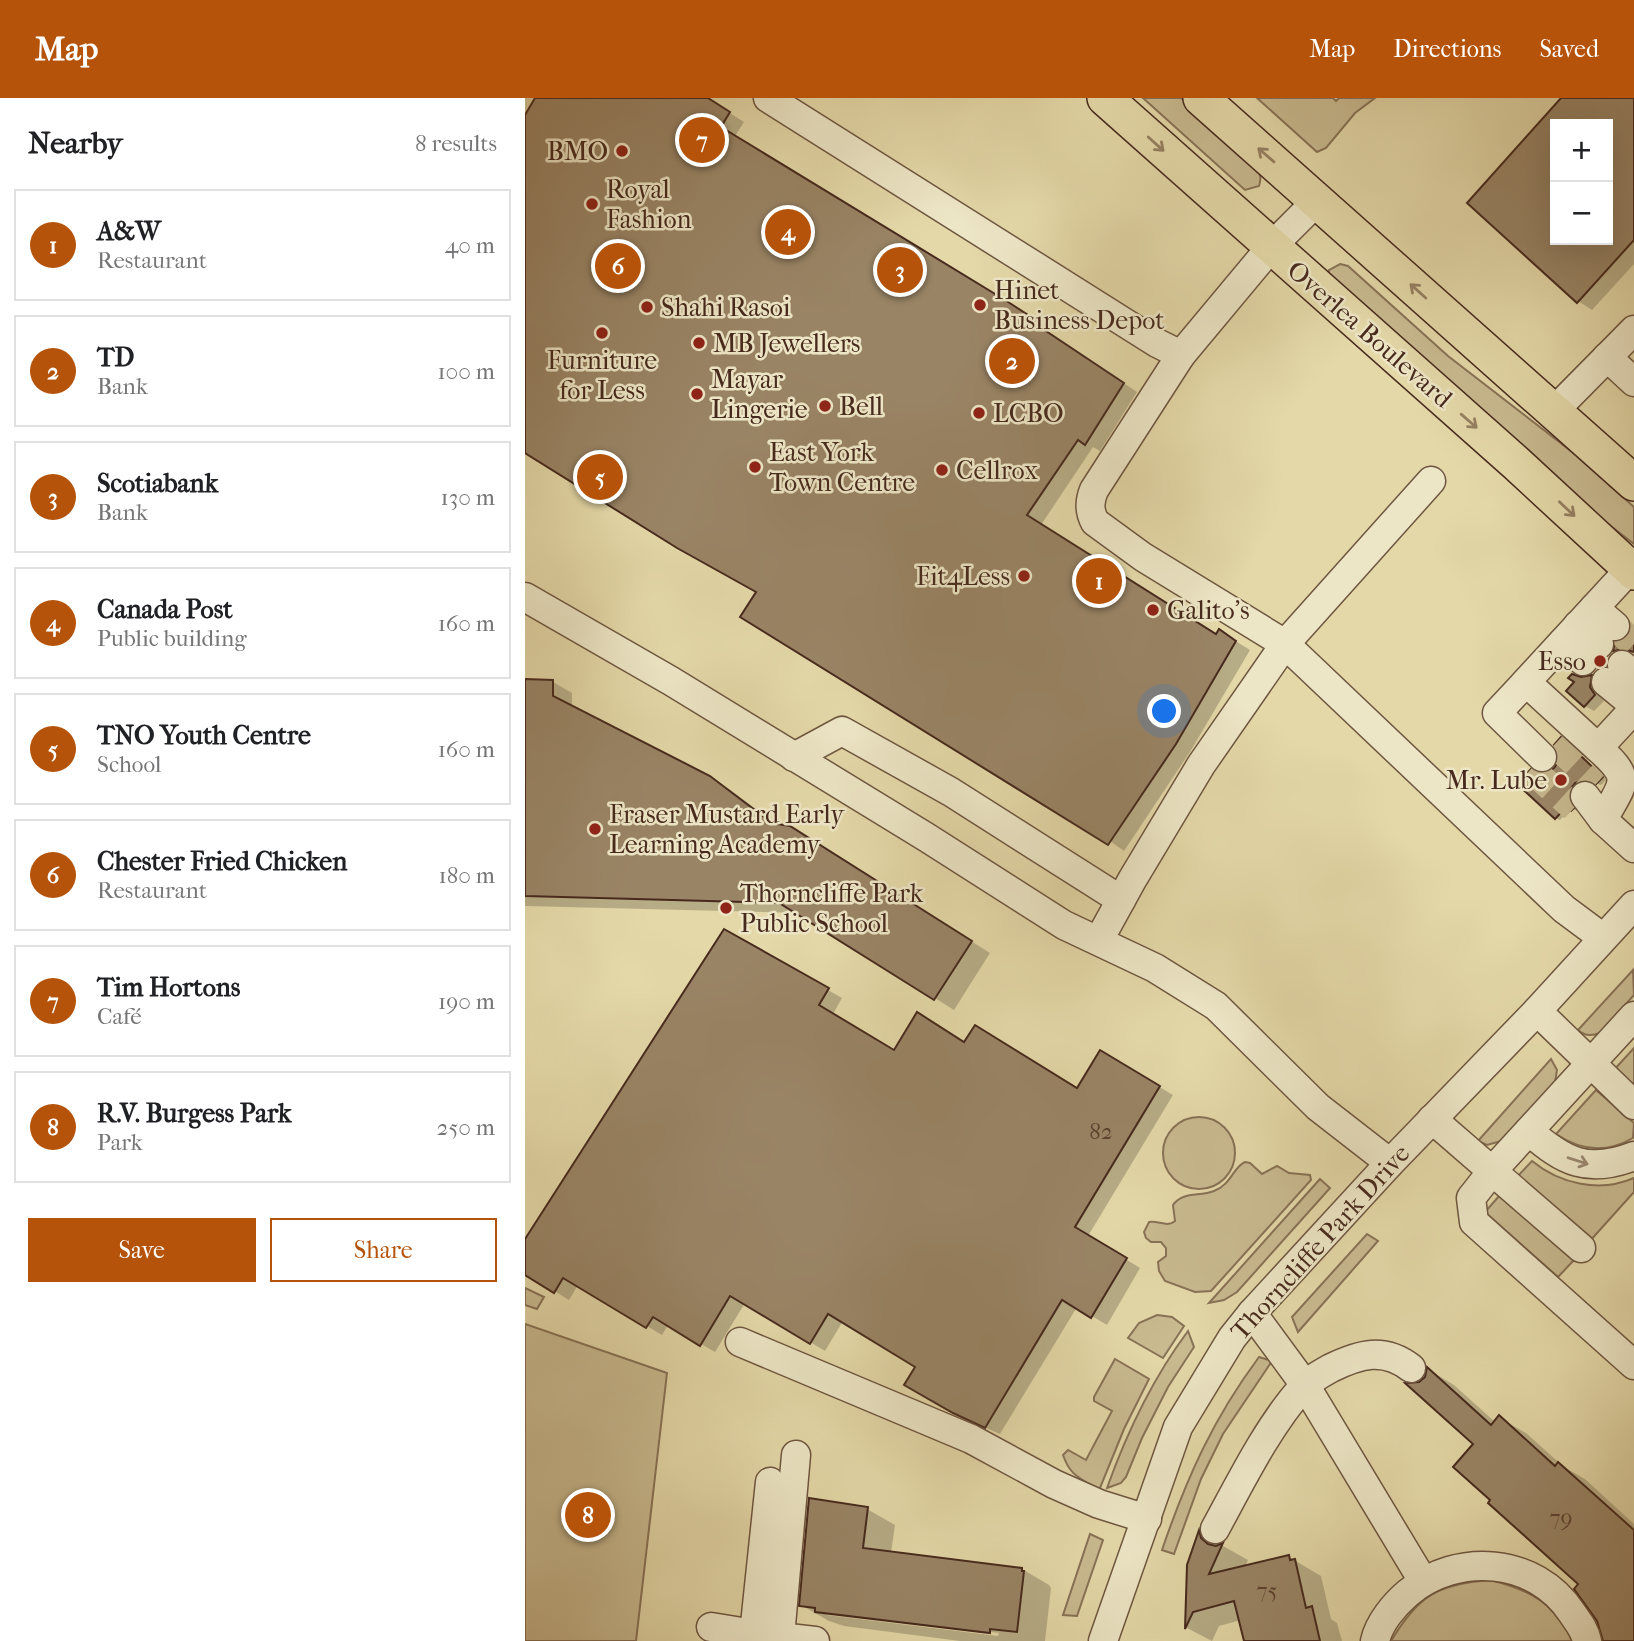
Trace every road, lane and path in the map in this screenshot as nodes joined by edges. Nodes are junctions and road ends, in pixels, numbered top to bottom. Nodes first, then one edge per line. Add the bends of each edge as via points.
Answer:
1 (768, 98) edge
2 (1105, 98) edge
3 (1201, 98) edge
4 (1318, 200) junction
5 (1271, 247) junction
6 (1634, 330) edge
7 (1181, 355) junction
8 (1607, 357) junction
9 (1634, 382) edge
10 (1553, 412) junction
11 (1431, 481) dead end
12 (1634, 483) edge
13 (1632, 570) edge
14 (525, 597) edge
15 (1285, 644) junction
16 (1621, 674) edge
17 (1526, 682) junction
18 (1634, 707) edge
19 (1598, 748) junction
20 (794, 757) junction
21 (1543, 757) tunnel mouth
22 (1634, 848) edge
23 (1121, 900) junction
24 (1634, 905) edge
25 (1603, 938) junction
26 (1099, 940) junction
27 (1537, 1011) junction
28 (1634, 1016) edge
29 (1591, 1064) junction
30 (1634, 1105) edge
31 (1432, 1119) junction
32 (1529, 1131) junction
33 (1634, 1156) edge
34 (1390, 1163) junction
35 (1493, 1170) junction
36 (1581, 1248) dead end
37 (1252, 1313) junction
38 (740, 1342) dead end
39 (1634, 1365) edge
40 (1411, 1368) dead end
41 (1305, 1385) junction
42 (796, 1455) dead end
43 (770, 1482) dead end
44 (1147, 1519) junction
45 (1215, 1529) dead end
46 (1423, 1581) junction
47 (711, 1627) dead end
48 (771, 1637) edge
49 (815, 1641) edge
50 (1103, 1641) edge
51 (1375, 1641) edge
52 (1587, 1641) edge

1 - 7 street
2 -> 5 main road, Overlea Boulevard
4 -> 3 main road
4 - 5 street
10 -> 4 main road
5 - 7 street
5 -> 13 main road, Overlea Boulevard
6 - 8 street
7 - 15 street via 1094,490 1090,514 1143,558
8 - 9 street
8 - 10 street
10 - 12 main road
11 - 15 street
13 - 17 street via 1589,634
14 - 20 street
15 - 23 street via 1201,765
15 - 25 street via 1564,909
16 - 18 street
17 - 19 street
17 - 21 street via 1497,713
18 - 19 street
19 - 22 street via 1623,774 1621,786 1591,803
20 - 23 street via 842,731 951,792
20 - 26 street via 1064,925
23 - 26 street
24 - 25 street, Thorncliffe Park Drive
25 - 27 street, Thorncliffe Park Drive
26 - 34 street via 1216,1006 1318,1107
27 - 29 street
27 - 31 street, Thorncliffe Park Drive
28 - 29 street
29 - 30 street
29 - 32 street
31 - 34 street, Thorncliffe Park Drive
31 - 35 street
32 -> 33 street via 1554,1153 1585,1164 1602,1166
32 - 35 street
34 - 37 street, Thorncliffe Park Drive
35 - 36 street
35 - 39 street via 1471,1198 1474,1222
37 - 41 street
37 - 44 street, Thorncliffe Park Drive via 1178,1427
38 - 44 street via 971,1439 1099,1504
40 - 41 street via 1388,1355 1366,1354
41 - 45 street via 1268,1436
41 - 46 street
42 - 48 street
43 - 48 street
44 - 50 street, Thorncliffe Park Drive
46 - 51 street via 1395,1604
46 - 52 street via 1459,1567 1497,1566 1534,1578 1565,1601
47 - 48 street
48 - 49 street

